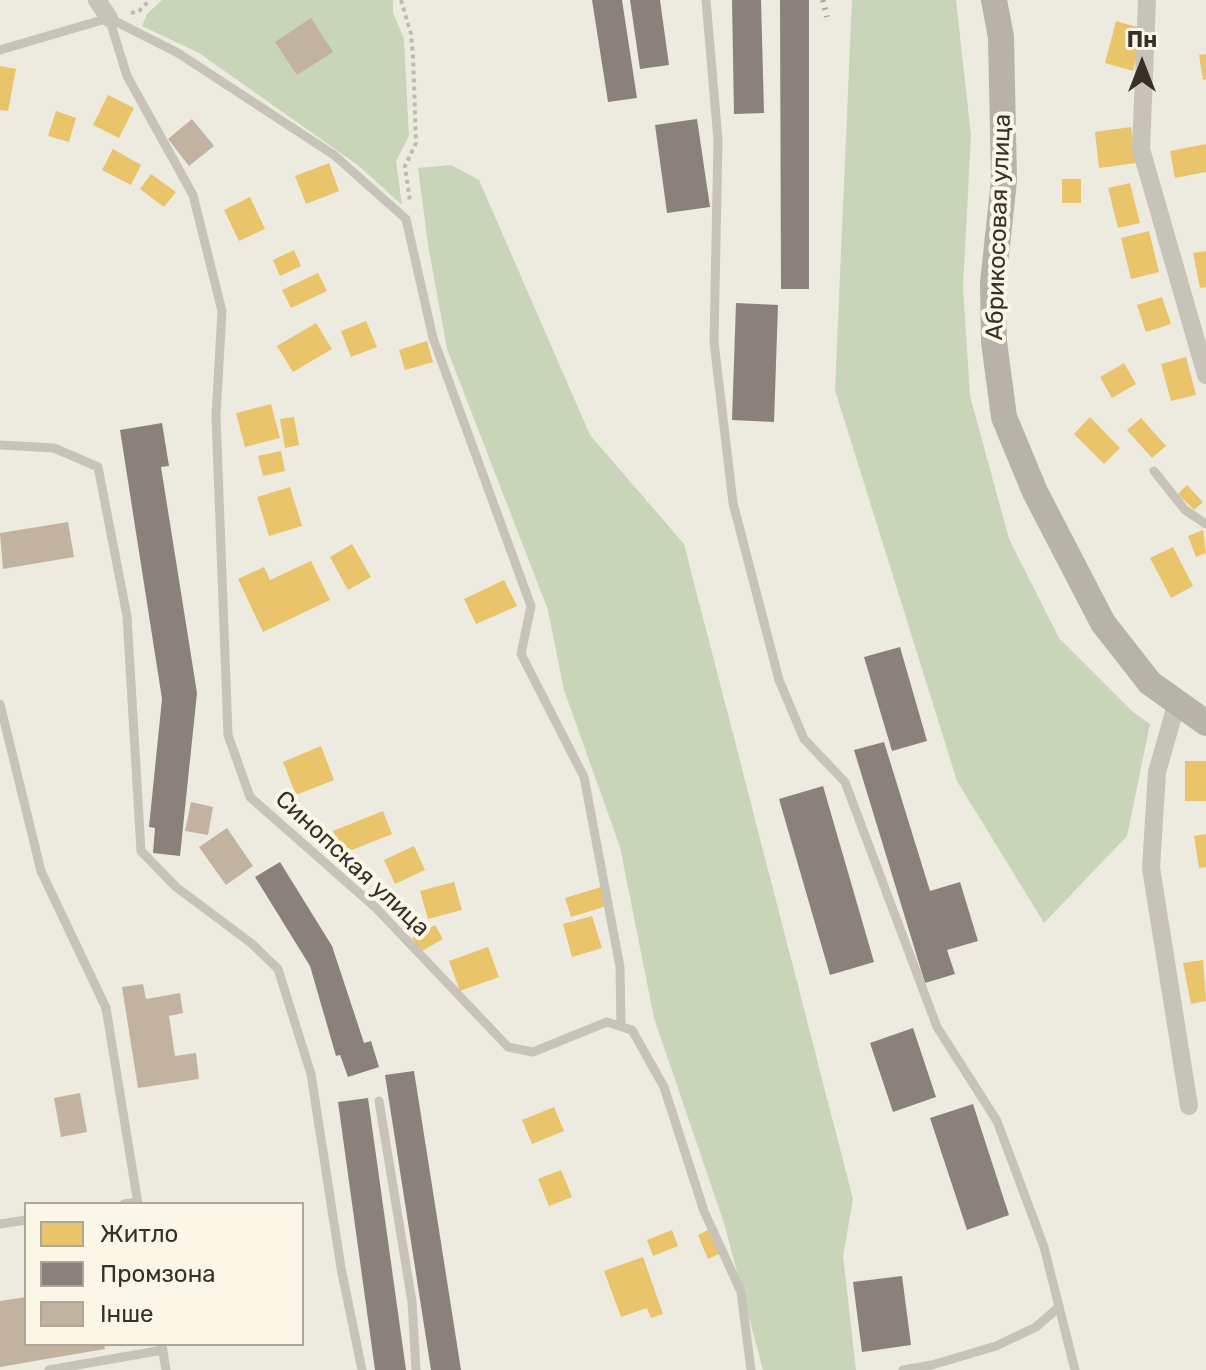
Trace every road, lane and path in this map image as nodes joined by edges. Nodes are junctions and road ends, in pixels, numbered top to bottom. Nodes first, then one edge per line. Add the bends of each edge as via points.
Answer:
1 (97, 0) edge
2 (401, 0) edge
3 (706, 0) edge
4 (994, 0) edge
5 (1147, 0) edge
6 (109, 18) junction
7 (0, 50) edge
8 (406, 219) junction
9 (1206, 375) edge
10 (0, 445) edge
11 (1154, 471) dead end
12 (1206, 524) edge
13 (1177, 702) junction
14 (0, 704) edge
15 (1206, 723) edge
16 (621, 1026) junction
17 (379, 1101) dead end
18 (1189, 1106) dead end
19 (138, 1202) edge
20 (24, 1220) edge
21 (0, 1224) edge
22 (1059, 1307) junction
23 (162, 1347) edge
24 (49, 1370) edge
25 (166, 1370) edge
26 (362, 1370) edge
27 (416, 1370) edge
28 (751, 1370) edge
29 (903, 1370) edge
30 (1075, 1370) edge

1 - 6 street
2 - 8 path via 411,34 416,143 405,166 410,203
3 - 22 lane via 718,140 714,342 733,503 779,680 804,739 845,782 937,1027 997,1121 1044,1247
4 - 13 main road, Абрикосовая улица via 1001,37 1004,180 993,283 994,342 1004,417 1035,492 1103,623 1150,683
5 - 9 street via 1141,149
6 - 7 lane
6 - 8 lane via 178,53 334,155
6 - 16 lane, Синопская улица via 127,76 193,195 222,311 216,416 228,735 250,797 375,907 508,1047 533,1052 607,1022
8 - 16 lane via 433,338 531,606 521,654 584,777 620,967
10 - 26 lane via 54,448 98,467 127,616 141,851 176,887 278,969 311,1074
11 - 12 lane via 1185,510
13 - 15 main road, Абрикосовая улица
13 - 18 street via 1157,772 1151,868
14 - 19 lane via 41,871 106,1008
16 - 28 lane via 632,1030 664,1087 704,1211 741,1292
17 - 27 lane via 412,1302
20 - 21 lane
22 - 29 lane via 1036,1327 996,1346
22 - 30 lane
23 - 24 lane
23 - 25 lane

